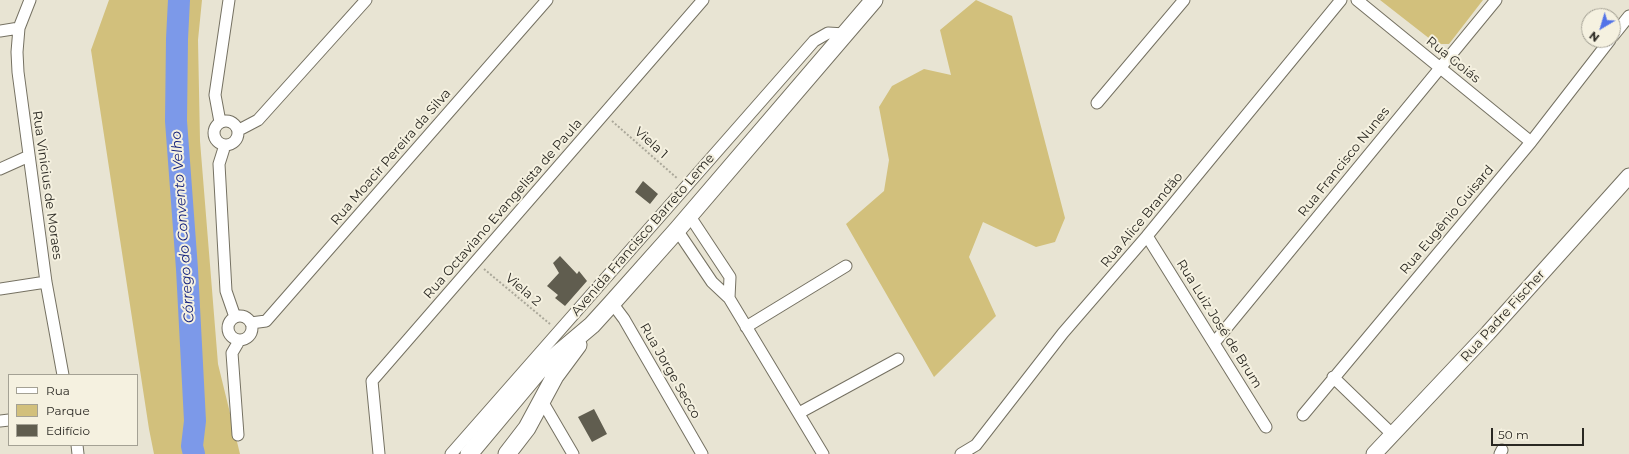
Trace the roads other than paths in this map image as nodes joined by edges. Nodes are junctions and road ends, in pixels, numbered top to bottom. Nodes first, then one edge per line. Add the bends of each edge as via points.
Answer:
1 (30, 0) edge
2 (229, 0) edge
3 (366, 0) edge
4 (546, 0) edge
5 (703, 0) edge
6 (874, 0) edge
7 (1184, 0) edge
8 (1340, 0) edge
9 (1357, 0) edge
10 (1496, 0) edge
11 (1629, 16) edge
12 (1621, 26) edge
13 (19, 28) junction
14 (0, 31) edge
15 (845, 34) junction
16 (1604, 48) edge
17 (1441, 67) junction
18 (1097, 103) dead end
19 (220, 122) junction
20 (239, 130) junction
21 (1531, 142) junction
22 (225, 145) junction
23 (29, 156) junction
24 (0, 169) edge
25 (1629, 176) edge
26 (689, 216) junction
27 (677, 230) junction
28 (1147, 236) junction
29 (846, 266) dead end
30 (46, 282) junction
31 (0, 289) edge
32 (729, 298) junction
33 (612, 303) junction
34 (234, 317) junction
35 (251, 323) junction
36 (592, 325) junction
37 (746, 327) junction
38 (239, 341) junction
39 (1214, 343) junction
40 (898, 360) dead end
41 (64, 374) edge
42 (1333, 377) junction
43 (542, 401) junction
44 (799, 413) junction
45 (1303, 415) dead end
46 (1266, 427) dead end
47 (238, 435) dead end
48 (1393, 435) junction
49 (378, 454) edge
50 (451, 454) edge
51 (469, 454) edge
52 (507, 454) edge
53 (573, 454) edge
54 (702, 454) edge
55 (823, 454) edge
56 (961, 454) edge
57 (1374, 454) edge

1 - 13 street, Rua Vinicius de Moraes
2 - 19 street via 215,95
3 - 20 street via 258,120
4 - 35 street, Rua Moacir Pereira da Silva via 266,320
5 - 49 street, Rua Octaviano Evangelista de Paula via 372,381
6 - 15 main road, Avenida Francisco Barreto Leme
7 - 18 street
8 - 28 street, Rua Alice Brandão
9 - 17 street, Rua Goiás
10 - 17 street, Rua Francisco Nunes
11 - 12 street
13 - 14 street
13 - 23 street, Rua Vinicius de Moraes via 18,72
15 - 26 main road, Avenida Francisco Barreto Leme
15 - 50 street, Avenida Francisco Barreto Leme via 828,33 814,41
16 - 21 street, Rua Eugênio Guisard
17 - 21 street, Rua Goiás
17 - 39 street, Rua Francisco Nunes
19 - 20 street via 228,120 235,123
19 - 22 street via 215,127 214,135 218,142
20 - 22 street via 238,138 233,144
21 - 42 street, Rua Eugênio Guisard
22 - 34 street via 219,164 226,291
23 - 24 street
23 - 30 street, Rua Vinicius de Moraes
25 - 48 main road, Rua Padre Fischer
26 - 27 main road, Avenida Francisco Barreto Leme
26 - 32 street via 730,278
27 - 32 street via 712,282
27 - 33 main road, Avenida Francisco Barreto Leme
28 - 39 street, Rua Luiz José de Brum
28 - 56 street, Rua Alice Brandão via 1064,334 976,445
29 - 37 street
30 - 31 street
30 - 41 street, Rua Vinicius de Moraes
32 - 37 street
33 - 36 main road, Avenida Francisco Barreto Leme
33 - 54 street, Rua Jorge Secco via 624,319
34 - 35 street via 247,318
34 - 38 street via 229,321 228,334 232,339
35 - 38 street via 250,336
36 - 43 main road, Avenida Francisco Barreto Leme via 555,376
36 - 51 main road, Avenida Francisco Barreto Leme via 540,368
37 - 44 street
38 - 47 street via 232,352
39 - 46 street, Rua Luiz José de Brum
40 - 44 street
42 - 45 street, Rua Eugênio Guisard
42 - 48 street
43 - 52 main road, Avenida Francisco Barreto Leme via 527,428
43 - 53 street
44 - 55 street
48 - 57 main road, Rua Padre Fischer

